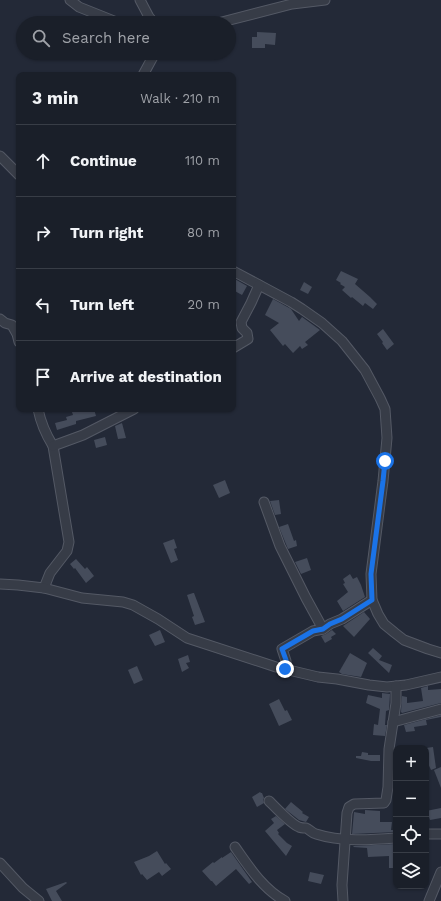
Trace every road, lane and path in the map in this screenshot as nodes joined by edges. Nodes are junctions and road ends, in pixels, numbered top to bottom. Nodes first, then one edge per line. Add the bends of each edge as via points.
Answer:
1 (70, 0) edge
2 (140, 0) edge
3 (325, 0) edge
4 (291, 2) edge
5 (102, 16) edge
6 (148, 16) edge
7 (236, 18) edge
8 (151, 60) edge
9 (145, 72) edge
10 (0, 156) edge
11 (16, 172) edge
12 (236, 273) edge
13 (259, 285) junction
14 (0, 319) edge
15 (237, 320) edge
16 (16, 332) edge
17 (236, 346) edge
18 (39, 412) edge
19 (128, 412) edge
20 (53, 446) junction
21 (264, 502) dead end
22 (0, 584) edge
23 (44, 588) junction
24 (372, 600) junction
25 (323, 629) junction
26 (441, 653) edge
27 (285, 669) junction
28 (441, 677) edge
29 (396, 686) junction
30 (441, 709) edge
31 (393, 722) junction
32 (269, 801) dead end
33 (429, 834) edge
34 (441, 834) edge
35 (393, 838) edge
36 (346, 839) junction
37 (235, 847) dead end
38 (0, 863) edge
39 (441, 872) edge
40 (39, 901) edge
41 (285, 901) edge
42 (344, 901) edge
43 (430, 901) edge

1 - 5 street via 79,7
2 - 6 street
3 - 4 street
4 - 7 street
8 - 9 street
10 - 11 street
12 - 13 street
13 - 15 street via 251,303
13 - 24 street via 302,309 342,341 365,370 385,409 387,438 371,574
14 - 16 street via 12,325
15 - 17 street via 247,333 248,339
18 - 20 street via 45,433
19 - 20 street via 83,435
20 - 23 street via 69,542 67,551 50,573
21 - 25 street via 280,546
22 - 23 street
23 - 27 street via 82,598 133,605 187,638
24 - 25 street
24 - 26 street via 384,624 394,633 404,640
25 - 27 street via 313,631 282,649 286,660
27 - 29 street via 362,684
28 - 29 street
29 - 31 street
30 - 31 street
31 - 36 street via 386,800 384,803 354,804 349,807
32 - 36 street via 300,827 314,834
33 - 34 street
35 - 36 street
36 - 42 street via 342,885
37 - 41 street via 253,873
38 - 40 street
39 - 43 street

